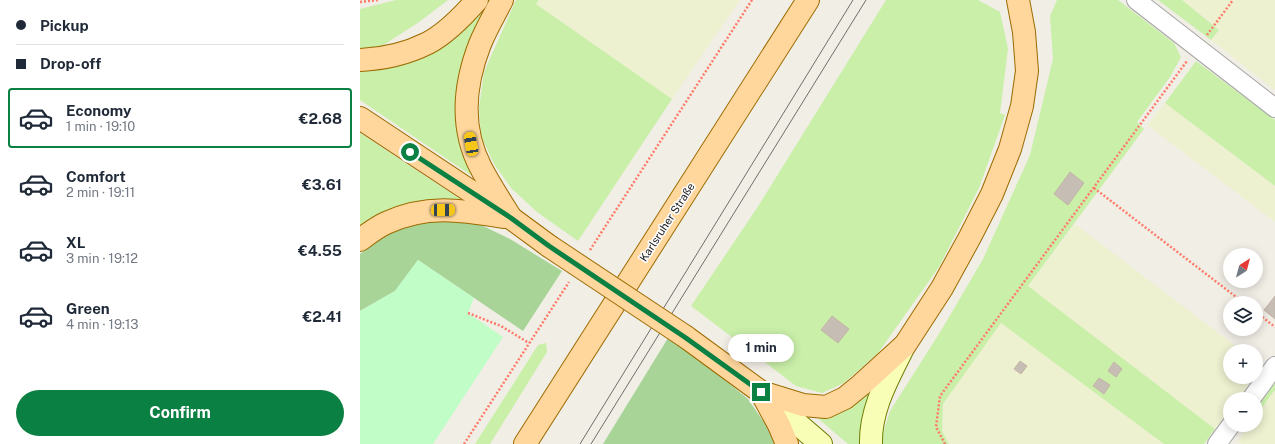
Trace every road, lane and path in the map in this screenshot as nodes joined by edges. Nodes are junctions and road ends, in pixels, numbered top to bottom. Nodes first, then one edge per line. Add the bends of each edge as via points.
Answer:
1 (378, 0) edge
2 (477, 0) edge
3 (502, 0) edge
4 (752, 0) edge
5 (808, 0) edge
6 (1018, 0) edge
7 (1136, 0) edge
8 (1233, 0) edge
9 (360, 2) edge
10 (1197, 48) junction
11 (360, 60) edge
12 (1275, 108) edge
13 (360, 118) edge
14 (1094, 188) junction
15 (511, 218) junction
16 (360, 240) edge
17 (589, 251) dead end
18 (572, 277) dead end
19 (1235, 296) edge
20 (468, 313) dead end
21 (1263, 318) edge
22 (1275, 327) edge
23 (529, 343) junction
24 (905, 345) junction
25 (1275, 366) edge
26 (761, 392) junction
27 (1255, 392) edge
28 (1226, 432) edge
29 (464, 444) edge
30 (525, 444) edge
31 (787, 444) edge
32 (821, 444) edge
33 (871, 444) edge
34 (946, 444) edge
35 (1217, 444) edge

1 - 9 path
2 - 11 main road via 464,15 429,43 390,57
3 - 15 main road via 480,44 466,98 466,116 471,144 480,167
4 - 17 path
5 - 30 main road, Karlsruher Straße
6 - 24 main road via 1027,71 1022,106 1010,149 992,194 970,237 942,288
7 - 10 street
8 - 10 path
10 - 12 street
10 - 14 path
13 - 15 main road
14 - 19 path
14 - 34 path via 940,396 936,427
15 - 16 main road via 456,210 429,210 385,224
15 - 26 main road, bridge
18 - 23 path
20 - 23 path via 501,326
21 - 22 path
23 - 29 path
24 - 26 main road via 862,385 845,398 826,407 803,405
24 - 33 street via 878,400
25 - 27 street
26 - 31 main road
26 - 32 street
28 - 35 street

